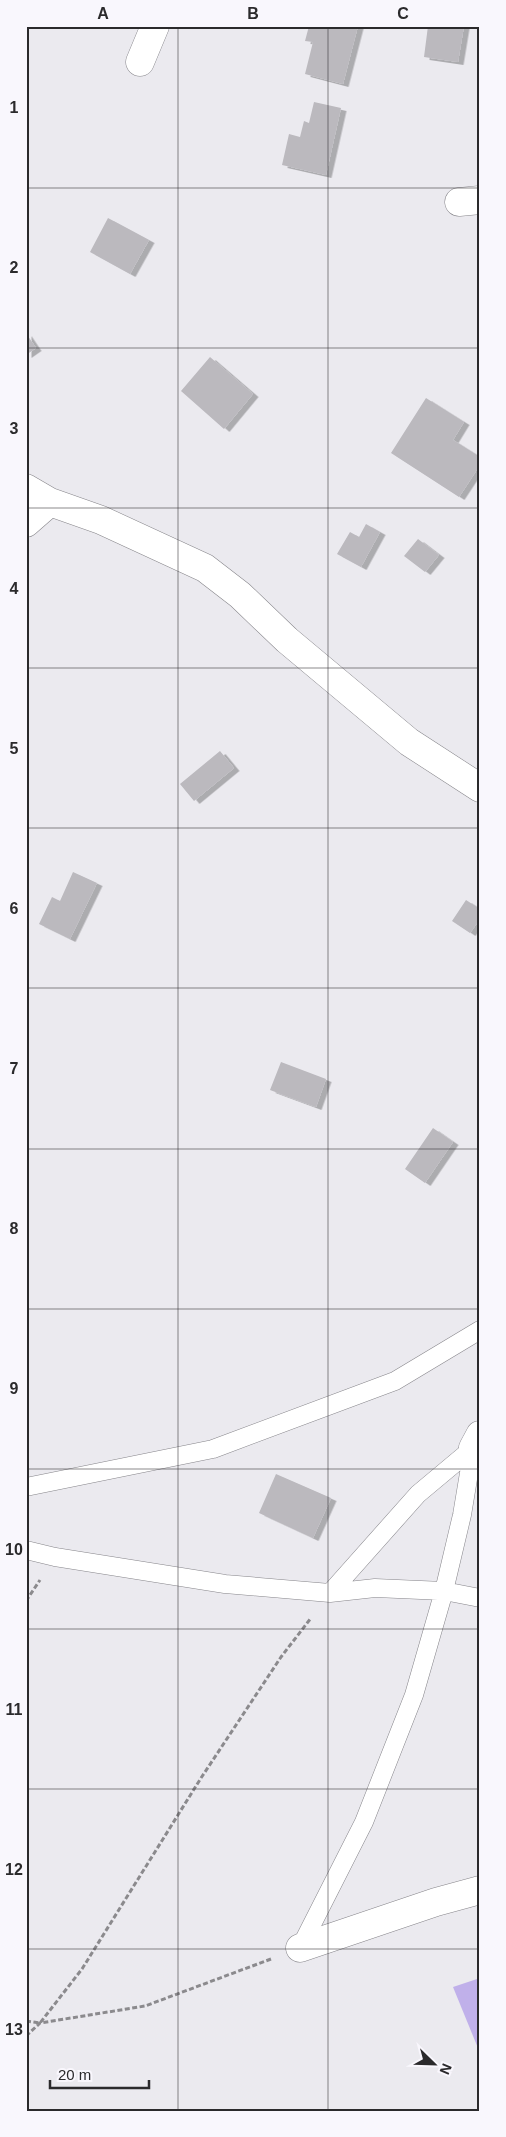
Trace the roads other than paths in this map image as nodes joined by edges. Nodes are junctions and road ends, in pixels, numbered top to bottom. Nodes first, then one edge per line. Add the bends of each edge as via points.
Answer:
1 (155, 26) edge
2 (140, 62) dead end
3 (26, 488) edge
4 (50, 502) junction
5 (26, 523) edge
6 (480, 788) edge
7 (480, 1330) edge
8 (477, 1449) edge
9 (26, 1488) edge
10 (26, 1550) edge
11 (444, 1591) junction
12 (330, 1593) junction
13 (480, 1598) edge
14 (480, 1890) edge
15 (300, 1948) joint

1 - 2 street
3 - 4 street
4 - 5 street
4 - 6 street via 101,520 205,568 409,742
7 - 9 lane via 394,1381 213,1449
8 - 11 lane
8 - 12 lane via 418,1494
10 - 12 lane via 225,1584
11 - 12 lane via 376,1588
11 - 13 lane
11 - 15 lane via 414,1695 371,1804
14 - 15 street

